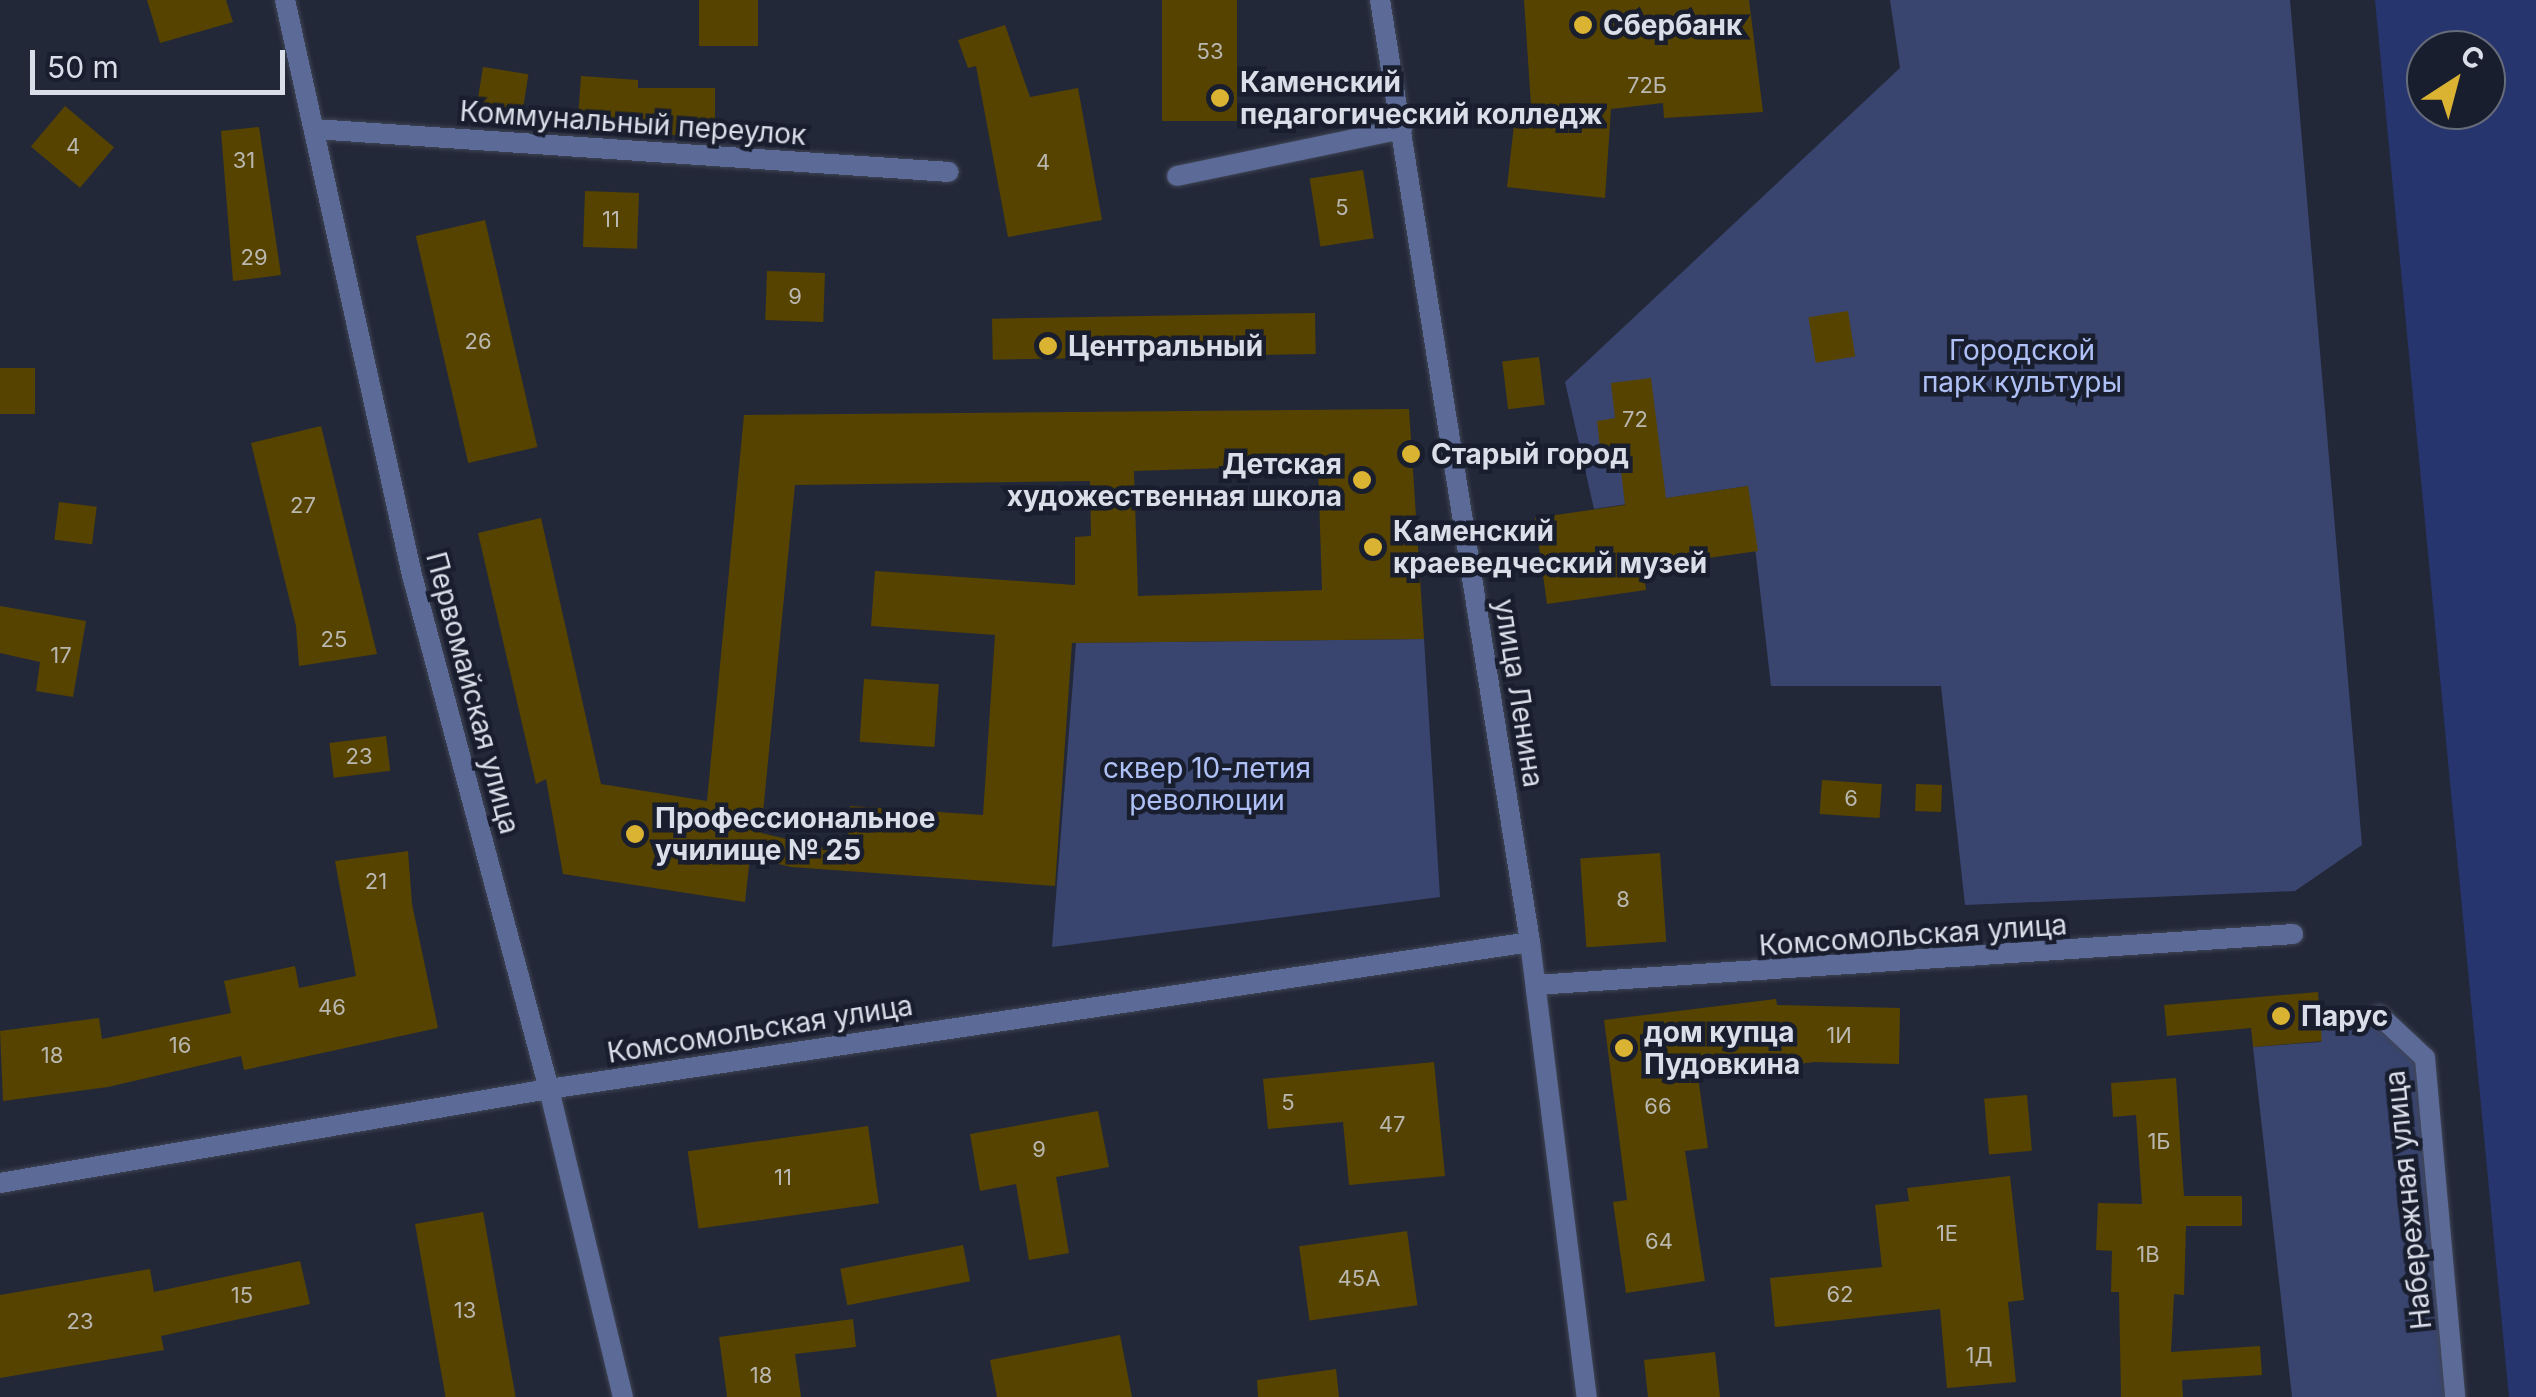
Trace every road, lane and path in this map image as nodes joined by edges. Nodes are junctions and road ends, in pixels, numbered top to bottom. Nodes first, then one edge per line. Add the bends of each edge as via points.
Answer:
1 (285, 0) edge
2 (1380, 0) edge
3 (314, 128) junction
4 (1402, 129) junction
5 (949, 172) dead end
6 (1177, 176) dead end
7 (2294, 934) dead end
8 (1530, 942) junction
9 (1536, 985) junction
10 (2380, 1015) dead end
11 (550, 1088) junction
12 (0, 1183) edge
13 (623, 1397) edge
14 (1587, 1397) edge
15 (2455, 1397) edge

1 - 3 street, Первомайская улица
2 - 4 street, улица Ленина
3 - 5 street, Коммунальный переулок
3 - 11 street, Первомайская улица via 412,575
4 - 6 street
4 - 8 street, улица Ленина
7 - 9 street, Комсомольская улица
8 - 9 street, улица Ленина
8 - 11 street, Комсомольская улица
9 - 14 street, улица Ленина
10 - 15 street, Набережная улица via 2425,1058
11 - 12 street, Комсомольская улица
11 - 13 street, Первомайская улица

